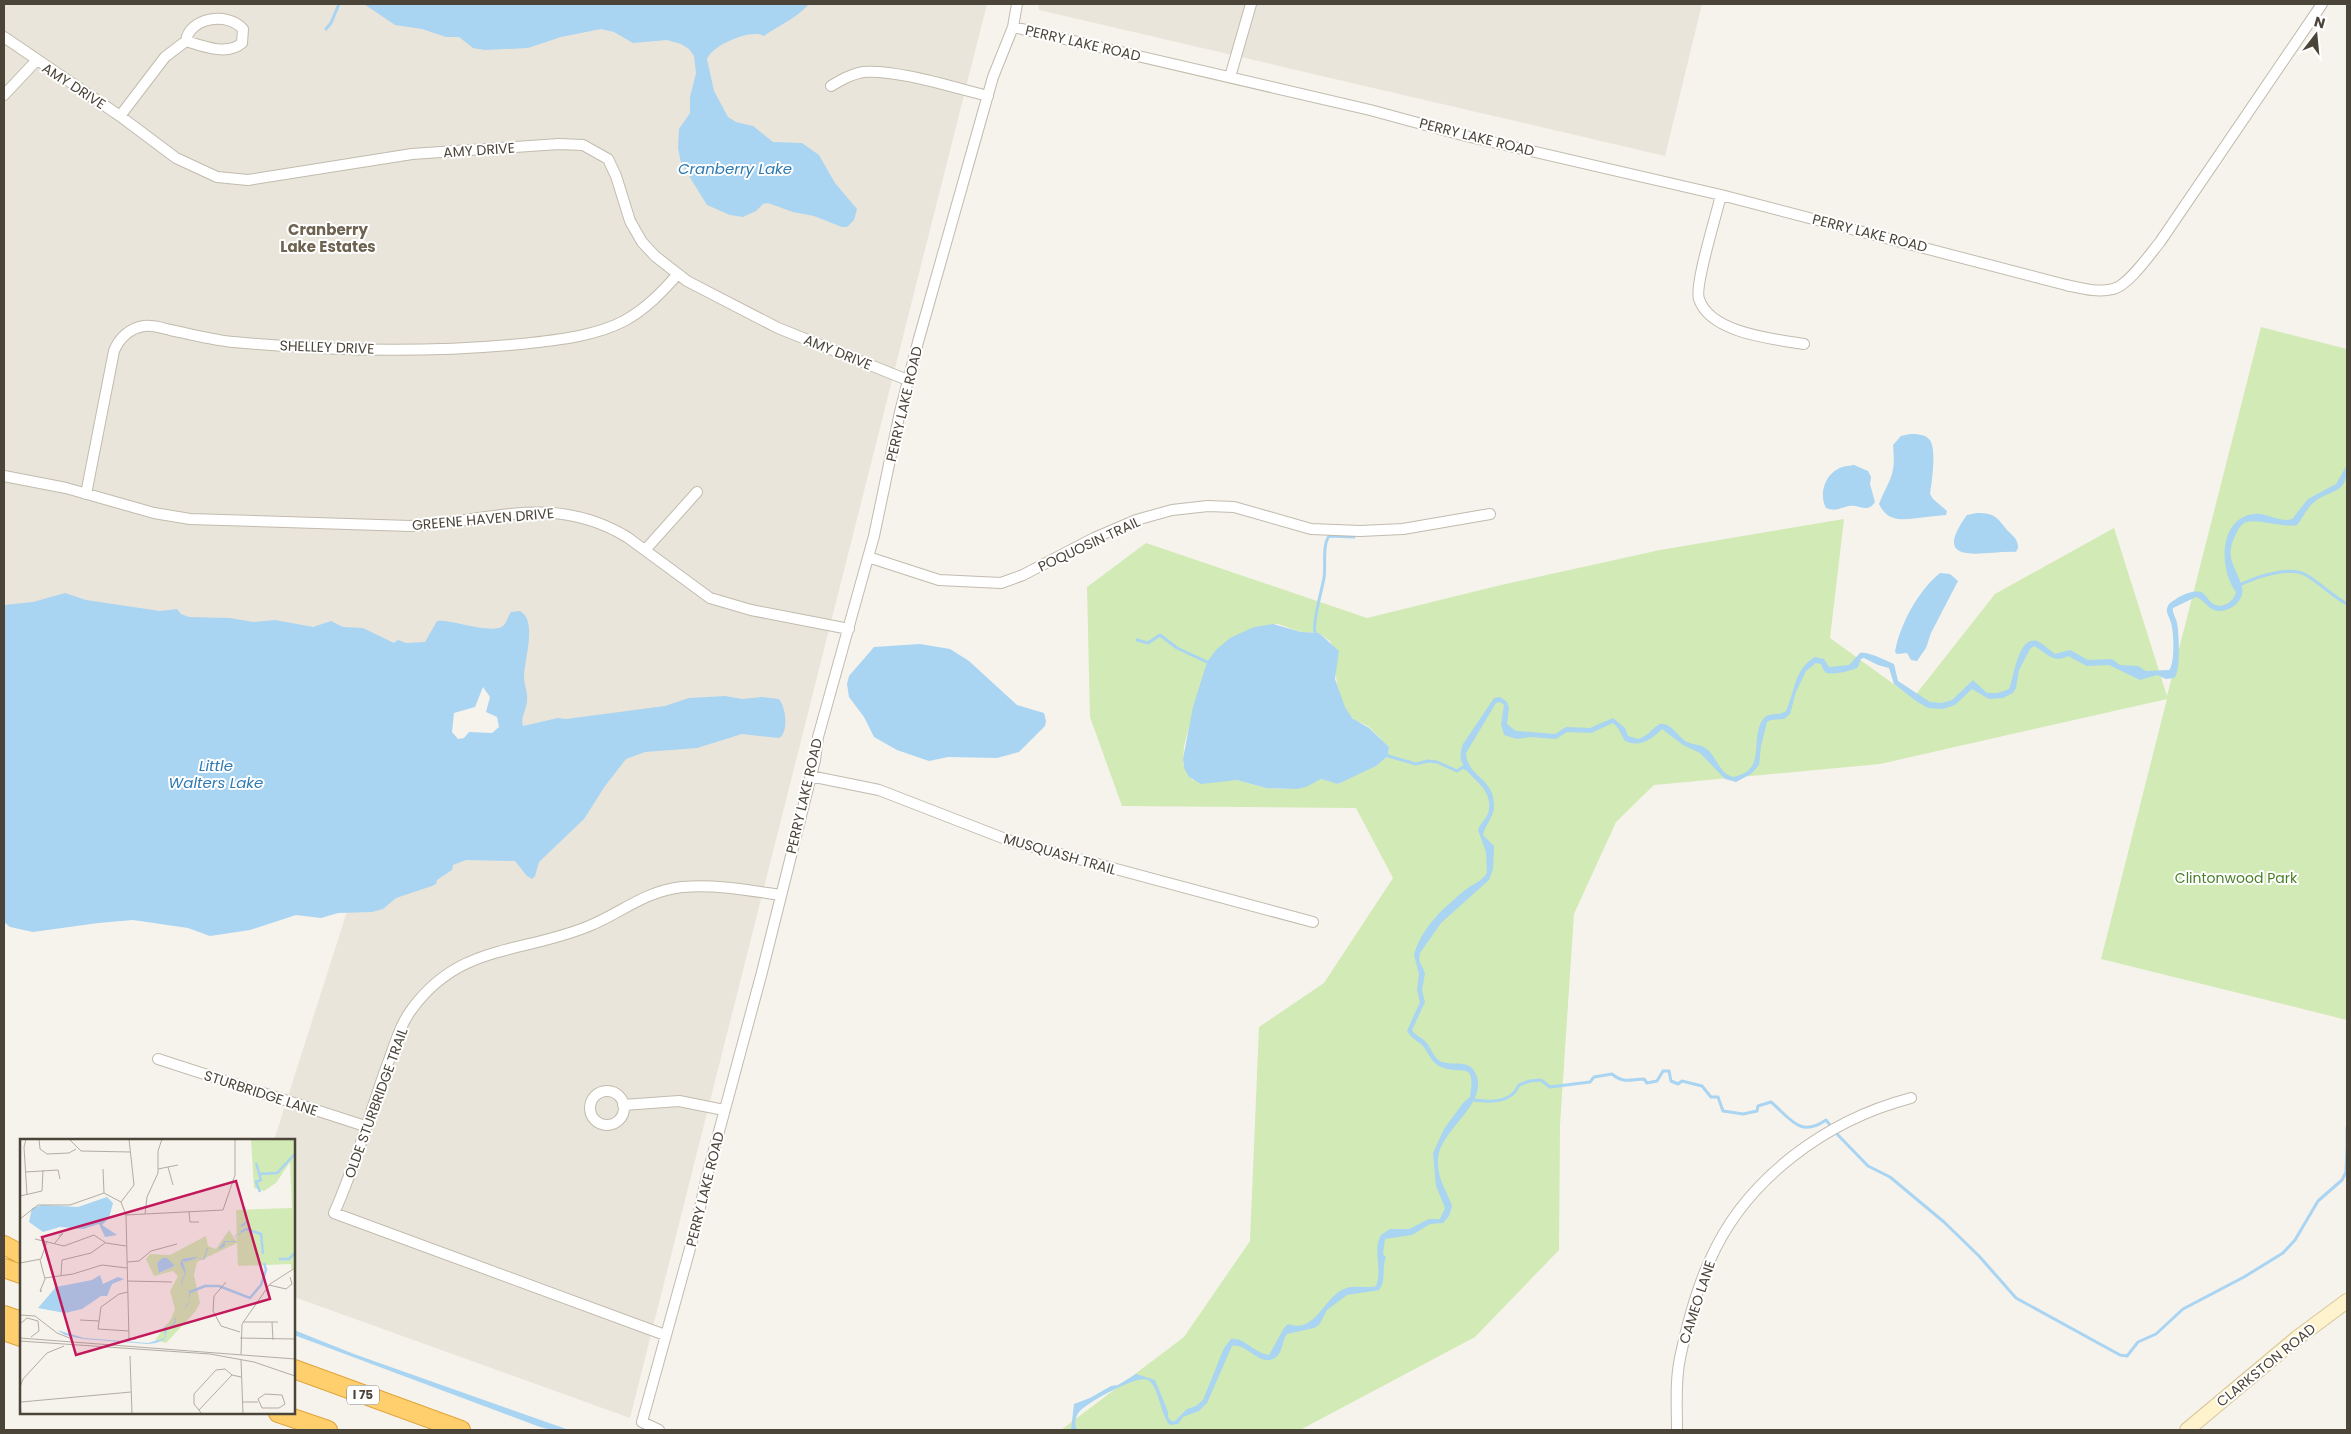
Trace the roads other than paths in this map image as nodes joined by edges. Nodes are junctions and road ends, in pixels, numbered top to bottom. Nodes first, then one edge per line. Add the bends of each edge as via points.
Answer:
1 (1017, 4) edge
2 (1251, 4) edge
3 (2322, 4) edge
4 (1013, 27) junction
5 (4, 37) edge
6 (186, 41) junction
7 (36, 61) junction
8 (1230, 77) junction
9 (831, 86) dead end
10 (4, 95) edge
11 (988, 96) junction
12 (120, 116) junction
13 (1721, 195) junction
14 (678, 274) junction
15 (1804, 344) dead end
16 (910, 381) junction
17 (4, 476) edge
18 (697, 492) dead end
19 (86, 494) junction
20 (1490, 514) dead end
21 (646, 549) junction
22 (868, 556) junction
23 (849, 629) junction
24 (810, 776) junction
25 (780, 895) junction
26 (1313, 922) dead end
27 (158, 1059) dead end
28 (1911, 1098) dead end
29 (623, 1105) dead end
30 (724, 1110) junction
31 (365, 1126) junction
32 (4, 1245) edge
33 (20, 1253) edge
34 (4, 1268) edge
35 (20, 1274) edge
36 (2347, 1301) edge
37 (4, 1315) edge
38 (20, 1321) edge
39 (4, 1332) edge
40 (665, 1334) junction
41 (20, 1338) edge
42 (295, 1369) edge
43 (281, 1414) edge
44 (328, 1430) edge
45 (461, 1430) edge
46 (659, 1430) edge
47 (1677, 1430) edge
48 (2187, 1430) edge

1 - 4 street
2 - 8 street
3 - 13 street, PERRY LAKE ROAD via 2160,242 2134,274 2115,289 2066,285
4 - 8 street, PERRY LAKE ROAD
4 - 11 street, PERRY LAKE ROAD
5 - 7 street
6 - 6 street via 191,29 211,19 221,17 242,29 242,43 230,49
6 - 12 street via 165,57
7 - 10 street, AMY DRIVE
7 - 12 street, AMY DRIVE
8 - 13 street, PERRY LAKE ROAD
9 - 11 street via 845,77 863,72 879,73
11 - 16 street, PERRY LAKE ROAD via 918,342
12 - 14 street, AMY DRIVE via 200,172 248,180 412,154 583,145 608,159 630,222 642,242
13 - 15 street via 1700,275 1698,298 1708,315 1727,326
14 - 16 street, AMY DRIVE via 778,328
14 - 19 street, SHELLEY DRIVE via 651,302 624,321 560,340 377,349 277,346 228,342 144,326 125,334 114,351
16 - 22 street, PERRY LAKE ROAD
17 - 19 street, GREENE HAVEN DRIVE
18 - 21 street
19 - 21 street, GREENE HAVEN DRIVE via 154,513 218,522 410,526 554,512 594,520
20 - 22 street, POQUOSIN TRAIL via 1403,529 1360,531 1311,529 1234,507 1172,510 1136,520 1001,583 939,580
21 - 23 street, GREENE HAVEN DRIVE via 690,585 724,604
22 - 23 street, PERRY LAKE ROAD
23 - 24 street, PERRY LAKE ROAD via 818,736
24 - 25 street, PERRY LAKE ROAD
24 - 26 street, MUSQUASH TRAIL via 879,790 1017,843
25 - 30 street, PERRY LAKE ROAD
25 - 31 street, OLDE STURBRIDGE TRAIL via 723,887 680,887 636,900 591,926 568,935 479,956 456,968 434,983 411,1010
27 - 31 street, STURBRIDGE LANE
28 - 47 street, CAMEO LANE via 1882,1106 1826,1132 1764,1182 1736,1215 1709,1260 1695,1301 1680,1359
29 - 30 street via 679,1101
30 - 40 street, PERRY LAKE ROAD via 687,1262
31 - 40 street, OLDE STURBRIDGE TRAIL via 334,1214
32 - 33 highway
34 - 35 highway
36 - 48 street, CLARKSTON ROAD via 2297,1338
37 - 38 highway
39 - 41 highway
40 - 46 street, PERRY LAKE ROAD via 642,1422
42 - 45 highway, I 75
43 - 44 highway

